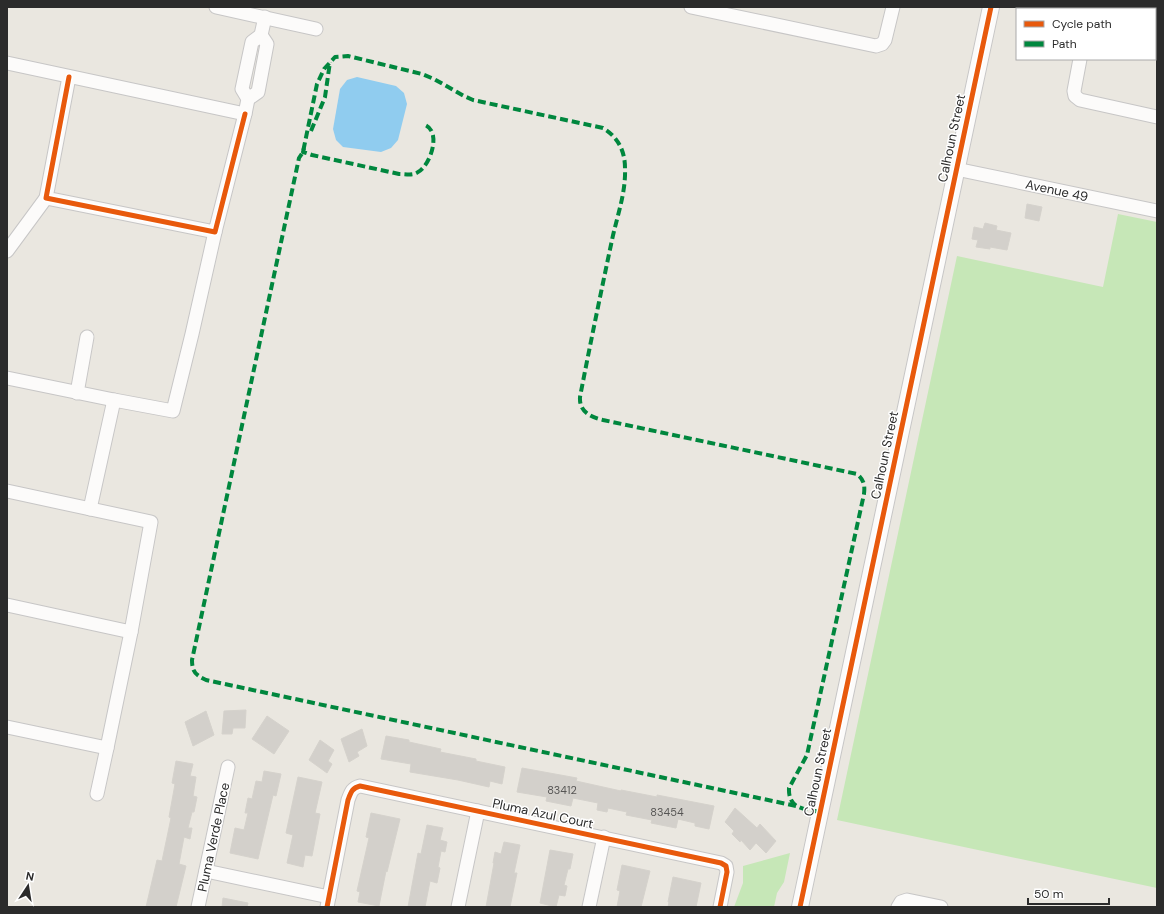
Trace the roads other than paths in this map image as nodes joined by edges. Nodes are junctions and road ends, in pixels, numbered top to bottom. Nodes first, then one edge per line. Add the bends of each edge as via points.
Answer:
1 (216, 7) edge
2 (691, 7) edge
3 (893, 7) edge
4 (991, 7) edge
5 (265, 17) junction
6 (316, 29) dead end
7 (261, 35) junction
8 (1080, 60) edge
9 (7, 63) edge
10 (246, 68) junction
11 (262, 71) junction
12 (69, 77) junction
13 (248, 99) junction
14 (245, 114) junction
15 (1157, 117) edge
16 (956, 168) junction
17 (46, 198) junction
18 (1157, 211) edge
19 (215, 232) junction
20 (7, 251) edge
21 (86, 337) dead end
22 (7, 378) edge
23 (77, 393) junction
24 (114, 400) junction
25 (7, 491) edge
26 (90, 509) junction
27 (7, 605) edge
28 (131, 632) junction
29 (7, 727) edge
30 (107, 748) junction
31 (228, 766) dead end
32 (97, 794) dead end
33 (478, 811) junction
34 (604, 837) junction
35 (206, 871) junction
36 (328, 902) edge
37 (899, 904) edge
38 (198, 907) edge
39 (458, 907) edge
40 (589, 907) edge
41 (720, 907) edge
42 (800, 907) edge
43 (941, 907) edge

1 - 5 street
2 - 3 street via 876,46 882,44 886,36
4 - 16 street, Calhoun Street
5 - 6 street
5 - 7 street
7 - 10 street via 252,42
7 - 11 street via 267,44
8 - 15 street via 1074,91 1080,100
9 - 12 street
10 - 11 street
10 - 13 street via 242,89
11 - 13 street via 258,92
12 - 14 street
12 - 17 street
13 - 14 street
14 - 19 street
16 - 18 street, Avenue 49
16 - 42 street, Calhoun Street
17 - 19 street
17 - 20 street
19 - 24 street via 173,411
21 - 23 street
22 - 23 street
23 - 24 street
24 - 26 street
25 - 26 street
26 - 28 street via 151,522
27 - 28 street
28 - 30 street
29 - 30 street
30 - 32 street
31 - 35 street, Pluma Verde Place
33 - 34 street, Pluma Azul Court
33 - 36 street, Pluma Azul Court via 360,786 354,788 348,800
33 - 39 street
34 - 40 street
34 - 41 street, Pluma Azul Court via 713,860 726,866
35 - 36 street
35 - 38 street, Pluma Verde Place
37 - 43 street via 907,900

